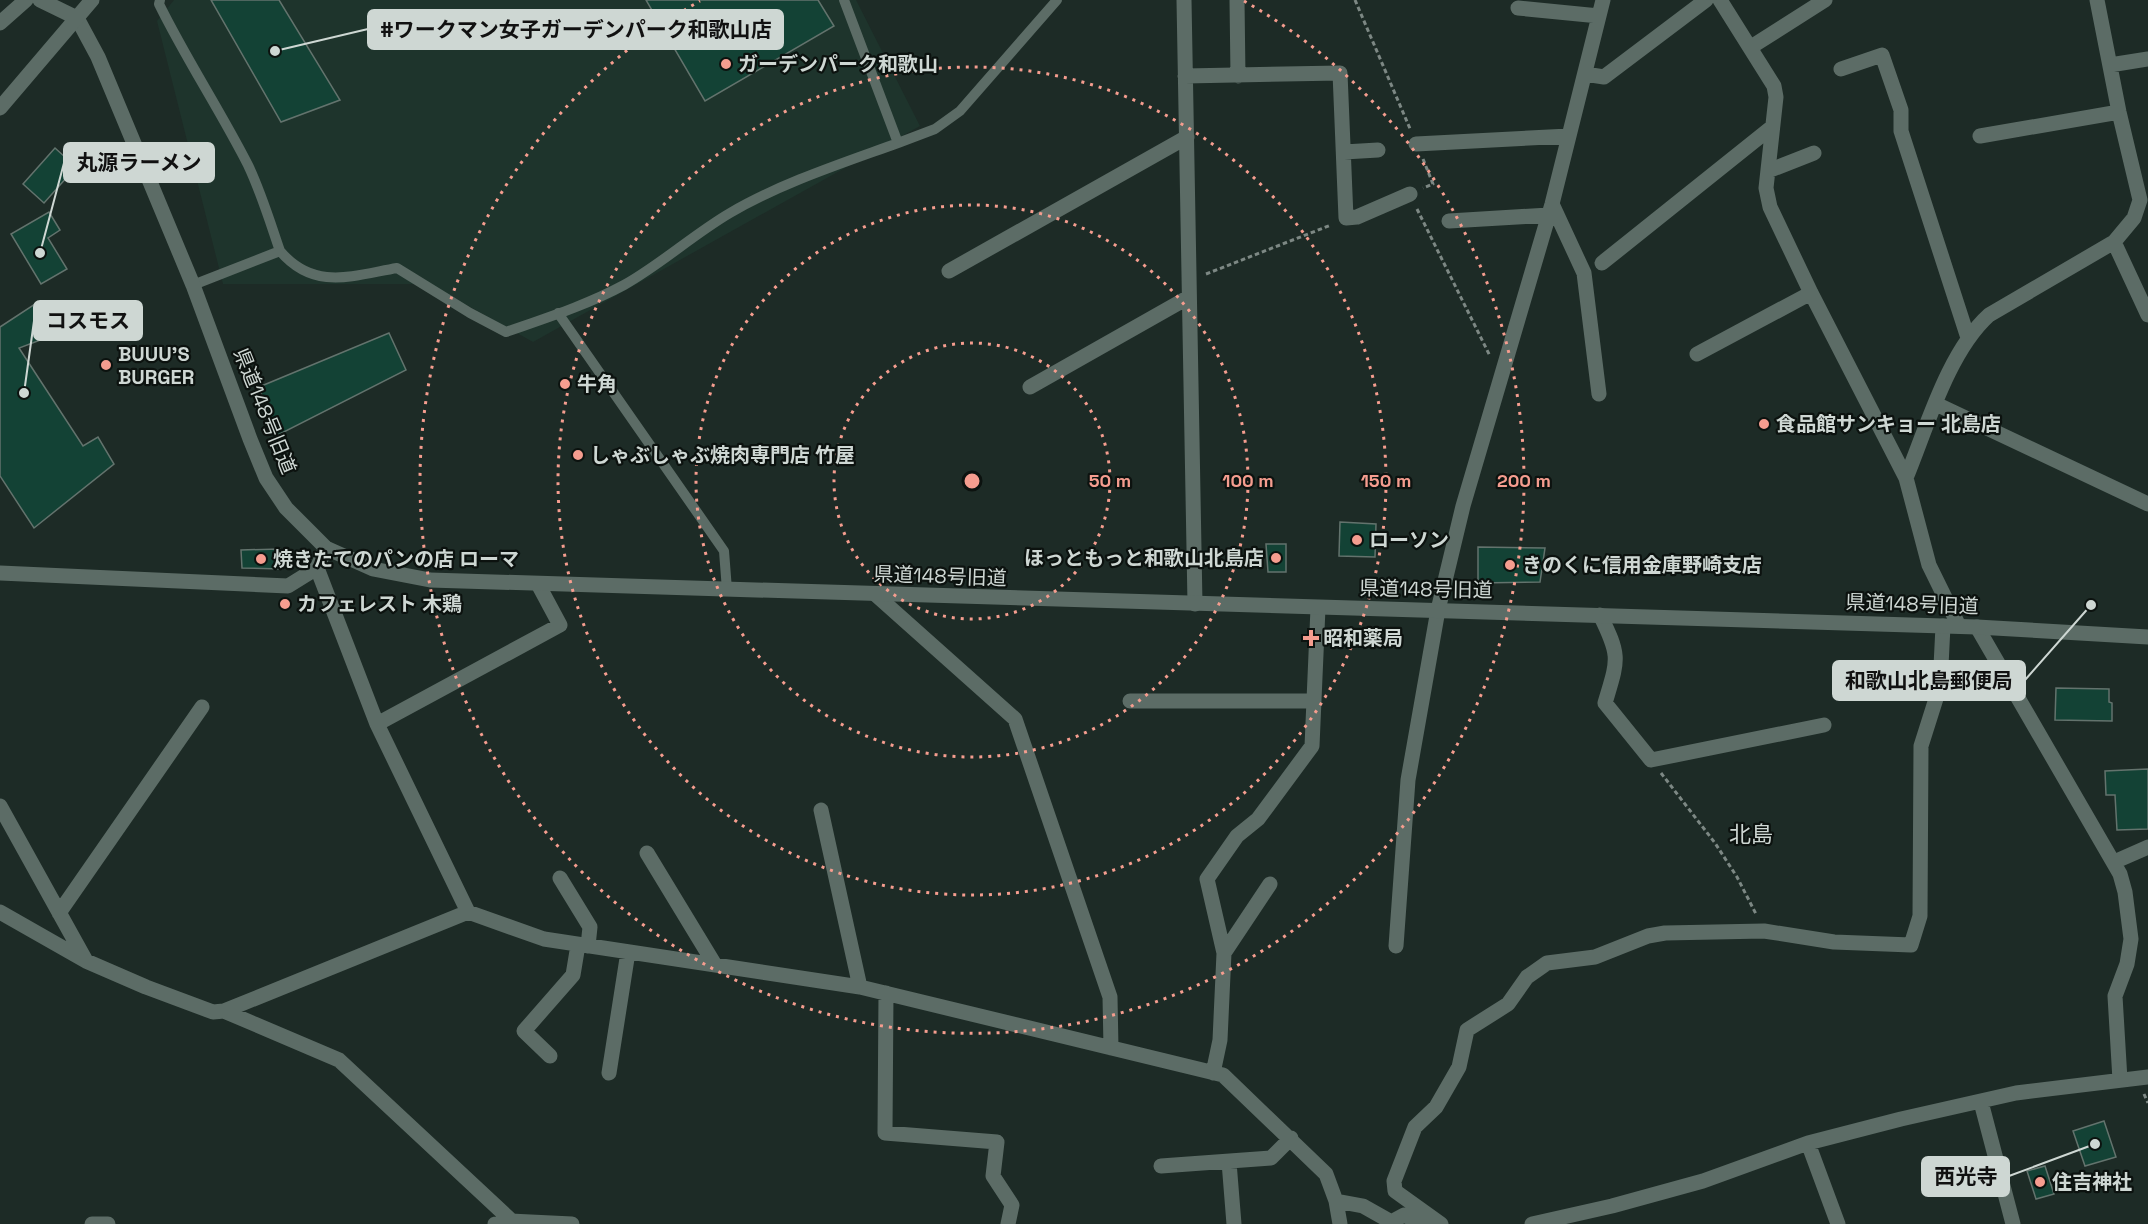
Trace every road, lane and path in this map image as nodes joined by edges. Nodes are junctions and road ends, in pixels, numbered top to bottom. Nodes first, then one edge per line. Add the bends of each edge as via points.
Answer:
1 (26, 0) edge
2 (40, 0) edge
3 (64, 0) edge
4 (92, 0) edge
5 (160, 0) edge
6 (844, 0) edge
7 (1057, 0) edge
8 (1184, 0) edge
9 (1237, 0) edge
10 (1603, 0) edge
11 (1706, 0) edge
12 (1720, 0) edge
13 (1826, 0) edge
14 (2097, 0) edge
15 (1518, 8) dead end
16 (1599, 16) junction
17 (76, 18) junction
18 (0, 22) edge
19 (1750, 47) junction
20 (2148, 59) edge
21 (2110, 65) junction
22 (1840, 69) dead end
23 (1585, 74) junction
24 (1185, 76) junction
25 (1238, 76) junction
26 (0, 108) edge
27 (2119, 112) junction
28 (1772, 127) junction
29 (1569, 136) junction
30 (1980, 136) dead end
31 (1187, 137) junction
32 (898, 142) junction
33 (1416, 144) dead end
34 (1378, 150) dead end
35 (1344, 152) junction
36 (1814, 153) dead end
37 (1768, 171) junction
38 (1410, 194) dead end
39 (1550, 210) junction
40 (1346, 218) junction
41 (1449, 221) dead end
42 (2114, 242) junction
43 (280, 251) junction
44 (1602, 263) dead end
45 (949, 271) dead end
46 (1189, 281) junction
47 (193, 285) junction
48 (1811, 293) junction
49 (1190, 297) junction
50 (558, 313) junction
51 (2148, 315) edge
52 (1968, 338) junction
53 (1697, 354) dead end
54 (1030, 387) dead end
55 (1599, 394) dead end
56 (1936, 404) junction
57 (1906, 478) junction
58 (2148, 504) edge
59 (326, 548) junction
60 (317, 568) junction
61 (0, 573) edge
62 (538, 584) junction
63 (727, 590) junction
64 (876, 595) junction
65 (1195, 604) junction
66 (1318, 608) junction
67 (1438, 610) junction
68 (1600, 615) junction
69 (1943, 626) junction
70 (1959, 626) junction
71 (1977, 627) junction
72 (2148, 637) edge
73 (1130, 701) dead end
74 (1314, 701) junction
75 (202, 707) dead end
76 (376, 724) junction
77 (1824, 725) dead end
78 (1651, 760) junction
79 (0, 806) edge
80 (821, 810) dead end
81 (2148, 847) edge
82 (646, 853) dead end
83 (2114, 862) junction
84 (560, 878) dead end
85 (1270, 884) dead end
86 (0, 912) edge
87 (468, 912) junction
88 (59, 913) junction
89 (1764, 931) junction
90 (583, 945) junction
91 (1396, 946) dead end
92 (628, 952) junction
93 (1224, 953) junction
94 (86, 961) junction
95 (715, 965) junction
96 (860, 987) junction
97 (886, 993) junction
98 (224, 1011) junction
99 (1111, 1048) junction
100 (550, 1056) dead end
101 (609, 1072) dead end
102 (1213, 1073) junction
103 (2148, 1077) edge
104 (2120, 1080) junction
105 (1981, 1102) junction
106 (1291, 1138) junction
107 (1808, 1143) junction
108 (1229, 1162) junction
109 (1161, 1166) dead end
110 (1336, 1201) junction
111 (507, 1223) edge
112 (1393, 1223) edge
113 (92, 1224) edge
114 (108, 1224) edge
115 (572, 1224) edge
116 (1008, 1224) edge
117 (1234, 1224) edge
118 (1340, 1224) edge
119 (1423, 1224) edge
120 (1441, 1224) edge
121 (1532, 1224) edge
122 (1838, 1224) edge
123 (2013, 1224) edge

1 - 18 street
2 - 17 street
3 - 17 street, 県道148号旧道
4 - 17 street
5 - 43 lane via 175,37 248,165
6 - 32 lane
7 - 32 lane via 960,111 935,129
8 - 24 street
9 - 25 street
10 - 16 street
11 - 23 street via 1604,77
12 - 19 street
13 - 19 street
14 - 21 street
15 - 16 street
16 - 23 street
17 - 26 street
17 - 47 street, 県道148号旧道 via 98,57
19 - 28 street via 1774,86
20 - 21 street
21 - 27 street
22 - 52 street via 1882,55 1901,110 1901,131
23 - 29 street
24 - 25 street
24 - 31 street
25 - 35 street via 1340,73
27 - 30 street
27 - 42 street via 2140,200 2134,218
28 - 37 street
28 - 44 street
29 - 33 street
29 - 39 street
31 - 45 street
31 - 46 street
32 - 50 lane via 756,200 626,284
34 - 35 street
35 - 40 street
36 - 37 street
37 - 48 street via 1770,207
38 - 40 street via 1358,217
39 - 41 street
39 - 55 street via 1584,273
39 - 67 street via 1464,506
40 - 46 path
42 - 51 street
42 - 52 street via 1989,315
43 - 47 lane
43 - 50 lane via 305,272 330,279 397,268 506,332
46 - 49 street
47 - 59 street, 県道148号旧道 via 266,478 286,508
48 - 53 street
48 - 57 street
49 - 54 street
49 - 65 street
50 - 63 lane via 724,552
52 - 56 street
56 - 57 street
56 - 58 street
57 - 70 street via 1929,565
59 - 60 street
59 - 62 street, 県道148号旧道 via 373,568 430,580
60 - 61 street via 288,586
60 - 76 street
62 - 63 street, 県道148号旧道
62 - 76 street via 560,625
63 - 64 street, 県道148号旧道
64 - 65 street, 県道148号旧道
64 - 99 street via 1015,719 1110,997
65 - 66 street, 県道148号旧道
66 - 67 street, 県道148号旧道
66 - 74 street
67 - 68 street, 県道148号旧道
67 - 91 street via 1408,780
68 - 69 street, 県道148号旧道
68 - 78 street via 1617,657 1605,703
69 - 70 street, 県道148号旧道
69 - 89 street via 1940,686 1921,746 1920,916 1911,945 1834,942
70 - 71 street, 県道148号旧道
71 - 72 street, 県道148号旧道
71 - 83 street
73 - 74 street
74 - 93 street via 1312,746 1258,819 1237,836 1207,879
75 - 88 street
76 - 87 street
77 - 78 street
78 - 89 path via 1715,843
79 - 88 street
80 - 96 street
81 - 83 street
82 - 95 street
83 - 104 street via 2125,892 2131,939 2115,996
84 - 90 street via 590,927
85 - 93 street
86 - 94 street
87 - 90 street via 544,939
87 - 98 street
88 - 94 street
89 - 120 street via 1647,936 1595,957 1547,963 1527,977 1508,1004 1467,1030 1459,1067 1437,1107 1415,1127 1394,1181 1395,1191
90 - 92 street
90 - 100 street via 573,975 524,1031
92 - 95 street
92 - 101 street
93 - 102 street via 1220,1040
94 - 98 street via 213,1012
95 - 96 street
96 - 97 street
97 - 99 street
97 - 116 street via 885,1133 997,1142 993,1176 1012,1204
98 - 111 street via 339,1060
99 - 102 street
102 - 106 street via 1223,1075
103 - 104 street
104 - 105 street via 2016,1093
105 - 107 street
105 - 123 street
106 - 108 street via 1271,1158
106 - 110 street via 1326,1173
107 - 121 street via 1703,1181
107 - 122 street
108 - 109 street
108 - 117 street
110 - 112 street via 1363,1206
110 - 118 street
111 - 115 street
112 - 119 street via 1404,1215
113 - 114 street

